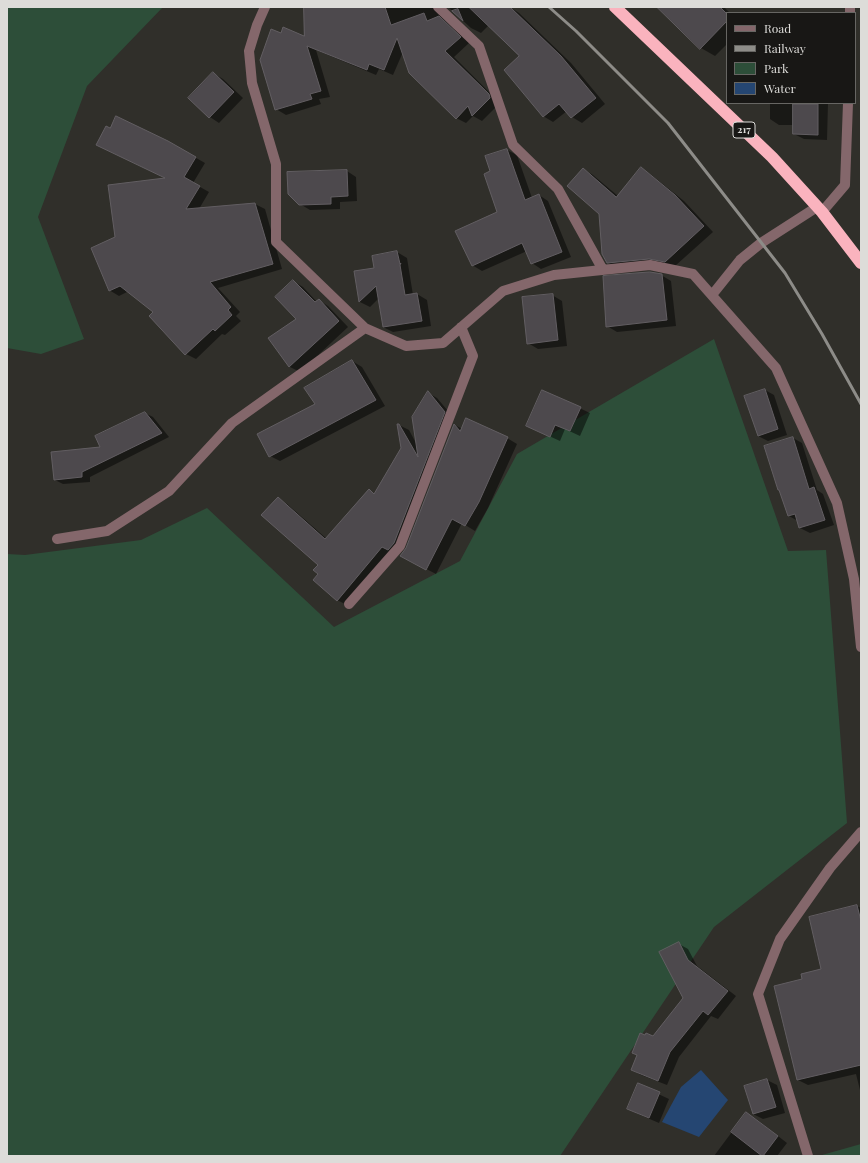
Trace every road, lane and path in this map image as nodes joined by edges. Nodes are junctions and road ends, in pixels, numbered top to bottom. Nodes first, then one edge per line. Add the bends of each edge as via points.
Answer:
1 (265, 7) edge
2 (438, 7) edge
3 (615, 7) edge
4 (848, 104) edge
5 (820, 209) junction
6 (861, 263) edge
7 (604, 270) junction
8 (712, 296) junction
9 (461, 327) junction
10 (365, 328) junction
11 (57, 539) dead end
12 (349, 604) dead end
13 (861, 647) edge
14 (861, 832) edge
15 (808, 1156) edge

1 - 10 street via 249,50 252,83 276,164 276,242
2 - 7 street via 479,46 513,144 558,189
3 - 5 highway, 217 via 772,157
4 - 5 street via 846,185
5 - 6 highway, 217
5 - 8 street via 761,243 740,260
7 - 8 street via 650,265 693,274
7 - 9 street via 554,275 503,291
8 - 13 street via 776,368 837,503 854,579
9 - 10 street via 443,343 406,346
9 - 12 street via 474,356 400,546
10 - 11 street via 232,423 169,491 107,531
14 - 15 street via 830,868 780,939 758,994

